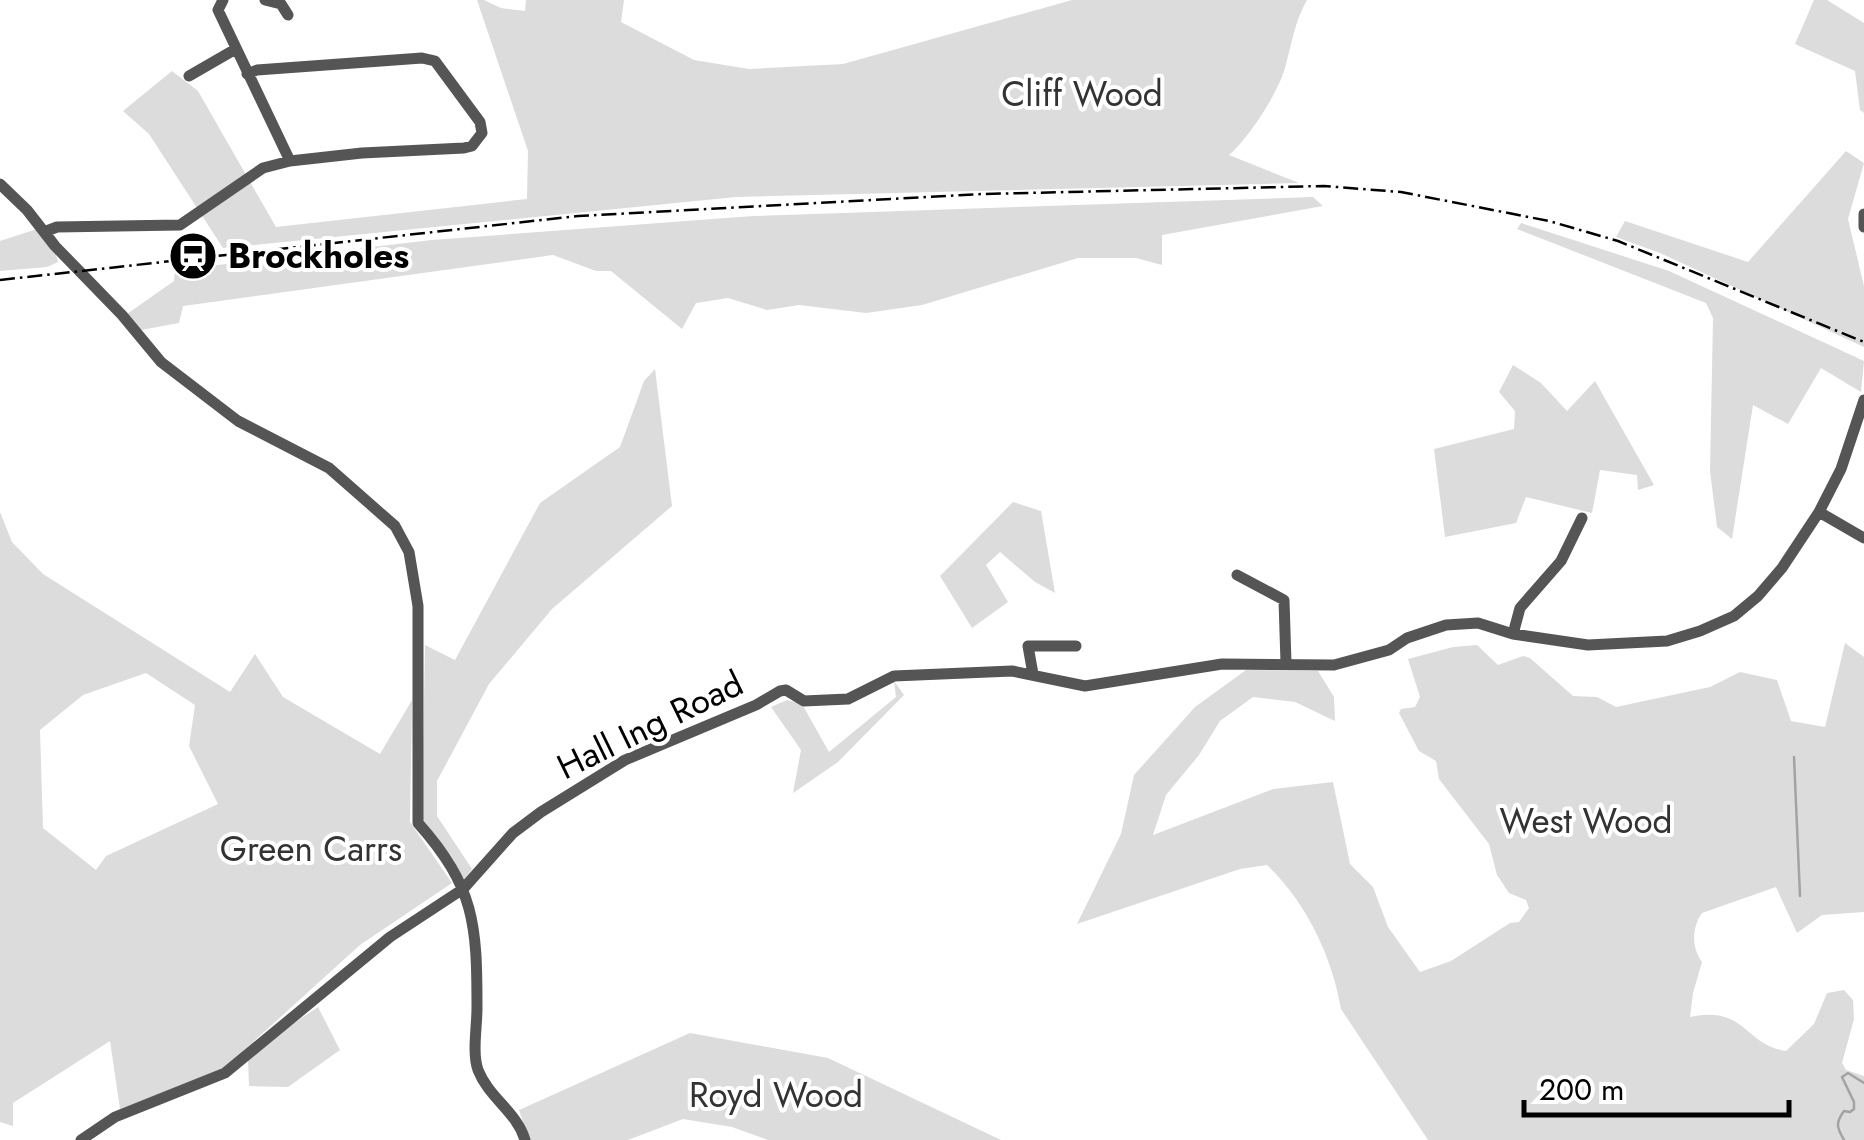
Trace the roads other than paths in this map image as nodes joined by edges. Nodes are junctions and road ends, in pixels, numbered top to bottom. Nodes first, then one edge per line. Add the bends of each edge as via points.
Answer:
1 (222, 0) edge
2 (265, 0) edge
3 (288, 15) dead end
4 (234, 50) junction
5 (246, 74) junction
6 (189, 76) dead end
7 (290, 161) junction
8 (0, 184) edge
9 (1864, 214) edge
10 (1864, 227) edge
11 (44, 232) junction
12 (1864, 400) edge
13 (1819, 512) junction
14 (1582, 518) dead end
15 (1864, 538) edge
16 (1237, 574) dead end
17 (1513, 634) junction
18 (1076, 646) dead end
19 (1286, 663) junction
20 (1033, 674) junction
21 (463, 889) junction
22 (82, 1140) edge
23 (524, 1140) edge

1 - 4 street via 218,10
2 - 3 street via 281,4
4 - 5 street
4 - 6 street
5 - 7 street
5 - 7 street via 435,61 482,133 464,148
7 - 11 street via 263,168 180,225
8 - 11 street
9 - 10 street
11 - 21 street via 161,362 238,421 329,468 396,526 409,552 418,606 418,823 445,853
12 - 13 street, Hall Ing Road
13 - 15 street
13 - 17 street, Hall Ing Road via 1758,596 1700,631 1588,645
14 - 17 street via 1561,561 1520,608
16 - 19 street via 1284,600
17 - 19 street, Hall Ing Road via 1478,624 1446,625 1334,665
18 - 20 street via 1028,646
19 - 20 street, Hall Ing Road via 1222,664 1103,686
20 - 21 street, Hall Ing Road via 894,676 848,699 804,701 780,691 625,760 540,812
21 - 22 street, Hall Ing Road via 390,937 226,1073 115,1116
21 - 23 street via 472,910 478,1071 520,1124

